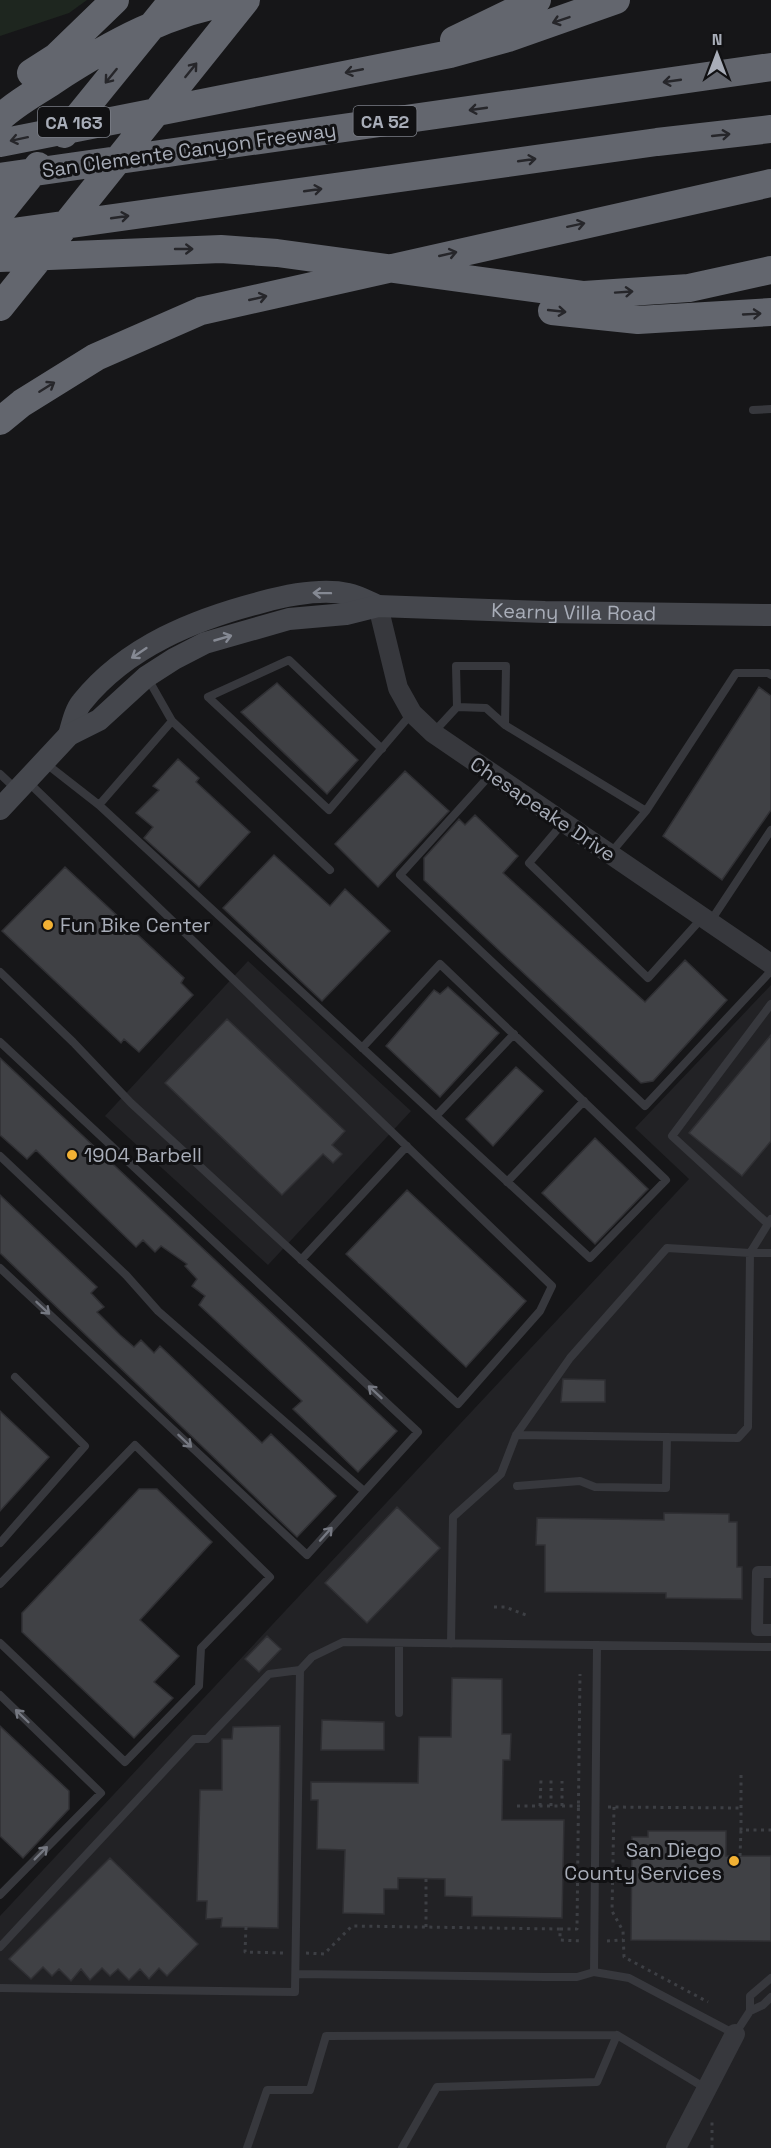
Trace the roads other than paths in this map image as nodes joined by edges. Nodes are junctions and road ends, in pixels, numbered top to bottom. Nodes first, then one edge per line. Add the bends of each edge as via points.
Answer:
1 (115, 0) edge
2 (173, 0) edge
3 (537, 0) edge
4 (616, 0) edge
5 (242, 7) edge
6 (412, 60) junction
7 (771, 67) edge
8 (0, 92) edge
9 (0, 118) edge
10 (771, 129) edge
11 (0, 143) edge
12 (0, 177) edge
13 (771, 183) edge
14 (0, 213) edge
15 (0, 234) edge
16 (0, 258) edge
17 (771, 270) edge
18 (420, 274) junction
19 (0, 307) edge
20 (771, 312) edge
21 (771, 409) edge
22 (753, 410) dead end
23 (0, 421) edge
24 (378, 606) junction
25 (771, 615) edge
26 (771, 675) edge
27 (146, 677) junction
28 (457, 707) junction
29 (412, 713) junction
30 (172, 721) junction
31 (505, 725) junction
32 (433, 733) junction
33 (69, 735) junction
34 (382, 749) junction
35 (44, 762) junction
36 (491, 773) junction
37 (0, 774) edge
38 (22, 785) junction
39 (99, 805) junction
40 (0, 809) edge
41 (646, 811) junction
42 (564, 823) junction
43 (771, 830) edge
44 (610, 855) junction
45 (330, 870) dead end
46 (706, 920) junction
47 (771, 964) edge
48 (771, 971) edge
49 (0, 972) edge
50 (771, 1004) edge
51 (514, 1034) junction
52 (0, 1042) edge
53 (362, 1048) junction
54 (584, 1101) junction
55 (435, 1116) junction
56 (406, 1146) junction
57 (0, 1156) edge
58 (507, 1182) junction
59 (769, 1221) edge
60 (750, 1253) junction
61 (771, 1253) edge
62 (301, 1260) junction
63 (0, 1268) edge
64 (15, 1377) dead end
65 (516, 1435) junction
66 (667, 1437) junction
67 (517, 1486) dead end
68 (364, 1491) junction
69 (0, 1543) edge
70 (771, 1572) edge
71 (0, 1584) edge
72 (771, 1630) edge
73 (0, 1643) edge
74 (399, 1643) junction
75 (451, 1644) junction
76 (597, 1645) junction
77 (771, 1647) edge
78 (300, 1670) junction
79 (0, 1695) edge
80 (399, 1713) dead end
81 (0, 1895) edge
82 (0, 1947) edge
83 (594, 1972) junction
84 (296, 1974) junction
85 (771, 1978) edge
86 (0, 1988) edge
87 (771, 1997) edge
88 (750, 2011) junction
89 (735, 2034) junction
90 (617, 2035) junction
91 (708, 2090) junction
92 (248, 2148) edge
93 (402, 2148) edge
94 (676, 2148) edge

1 - 8 highway via 56,57
2 -> 14 highway, CA 163
3 - 6 highway
4 -> 6 highway via 508,38
5 - 9 highway via 167,19 136,32 99,51
19 -> 5 highway, CA 163
6 -> 11 highway
7 -> 12 highway, San Clemente Canyon Freeway / CA 52
15 -> 10 highway
23 -> 13 highway via 96,357 201,311
16 -> 18 highway via 221,249 277,253
18 -> 17 highway via 584,295 689,288
18 -> 20 highway via 524,308 638,320
21 - 22 lane
24 - 25 main road, Kearny Villa Road
27 -> 24 main road, Kearny Villa Road via 205,643 289,620
24 - 29 street, Chesapeake Drive via 398,687
24 -> 33 main road, Kearny Villa Road via 348,594 284,596 217,613 174,631 136,654 81,703
26 - 41 lane via 736,673
27 - 30 lane
27 - 33 main road, Kearny Villa Road via 99,720
28 - 31 lane via 486,708
28 - 31 lane via 456,666 506,666
28 - 32 lane
29 - 32 street, Chesapeake Drive
29 - 34 lane
30 - 39 lane
30 - 45 lane
31 - 41 lane
32 - 36 street, Chesapeake Drive
33 - 35 main road, Kearny Villa Road
34 - 34 lane via 329,810 208,697 289,660
35 - 38 main road, Kearny Villa Road
35 - 39 lane
36 - 42 street, Chesapeake Drive
36 - 48 lane via 400,875 645,1106
37 - 38 lane
38 - 40 main road, Kearny Villa Road
38 - 56 lane
39 - 53 lane
41 - 44 lane
42 - 44 street, Chesapeake Drive
42 - 46 lane via 529,863 648,978
43 - 46 lane
44 - 46 street, Chesapeake Drive
46 - 47 street, Chesapeake Drive
49 - 62 lane via 131,1103
50 - 59 lane via 672,1136
51 - 53 lane via 441,964
51 - 54 lane
51 - 55 lane
68 -> 52 lane via 418,1432
53 - 55 lane
54 - 58 lane
54 - 58 lane via 666,1180 590,1258
55 - 58 lane
56 - 62 lane
56 - 62 lane via 552,1286 540,1311 458,1404
57 - 68 lane via 126,1275 158,1311
59 - 60 lane
60 - 61 lane
60 - 65 lane via 668,1248 570,1358
60 - 66 lane via 748,1428 738,1438
63 -> 68 lane via 307,1555
64 - 69 lane via 85,1446
65 - 66 lane
65 - 75 lane via 501,1474 453,1517
66 - 67 lane via 666,1488 595,1487 580,1480
70 - 72 street via 758,1572 757,1630
71 - 73 lane via 135,1445 270,1576 201,1648 199,1686 125,1762
74 - 75 lane
74 - 78 lane via 342,1642 312,1657
74 - 80 lane
75 - 76 lane
76 - 77 lane
76 - 83 lane
78 - 82 lane via 268,1674 207,1739 194,1739
78 - 84 lane
81 -> 79 lane via 101,1792
83 - 84 lane via 577,1977
83 - 89 lane via 628,1978
84 - 86 lane via 296,1992
85 - 88 lane via 753,1992
87 - 88 lane
88 - 89 lane
89 - 91 street
90 - 91 lane
90 - 92 lane via 326,2036 310,2090 267,2090
90 - 93 lane via 597,2082 437,2086
91 - 94 street

